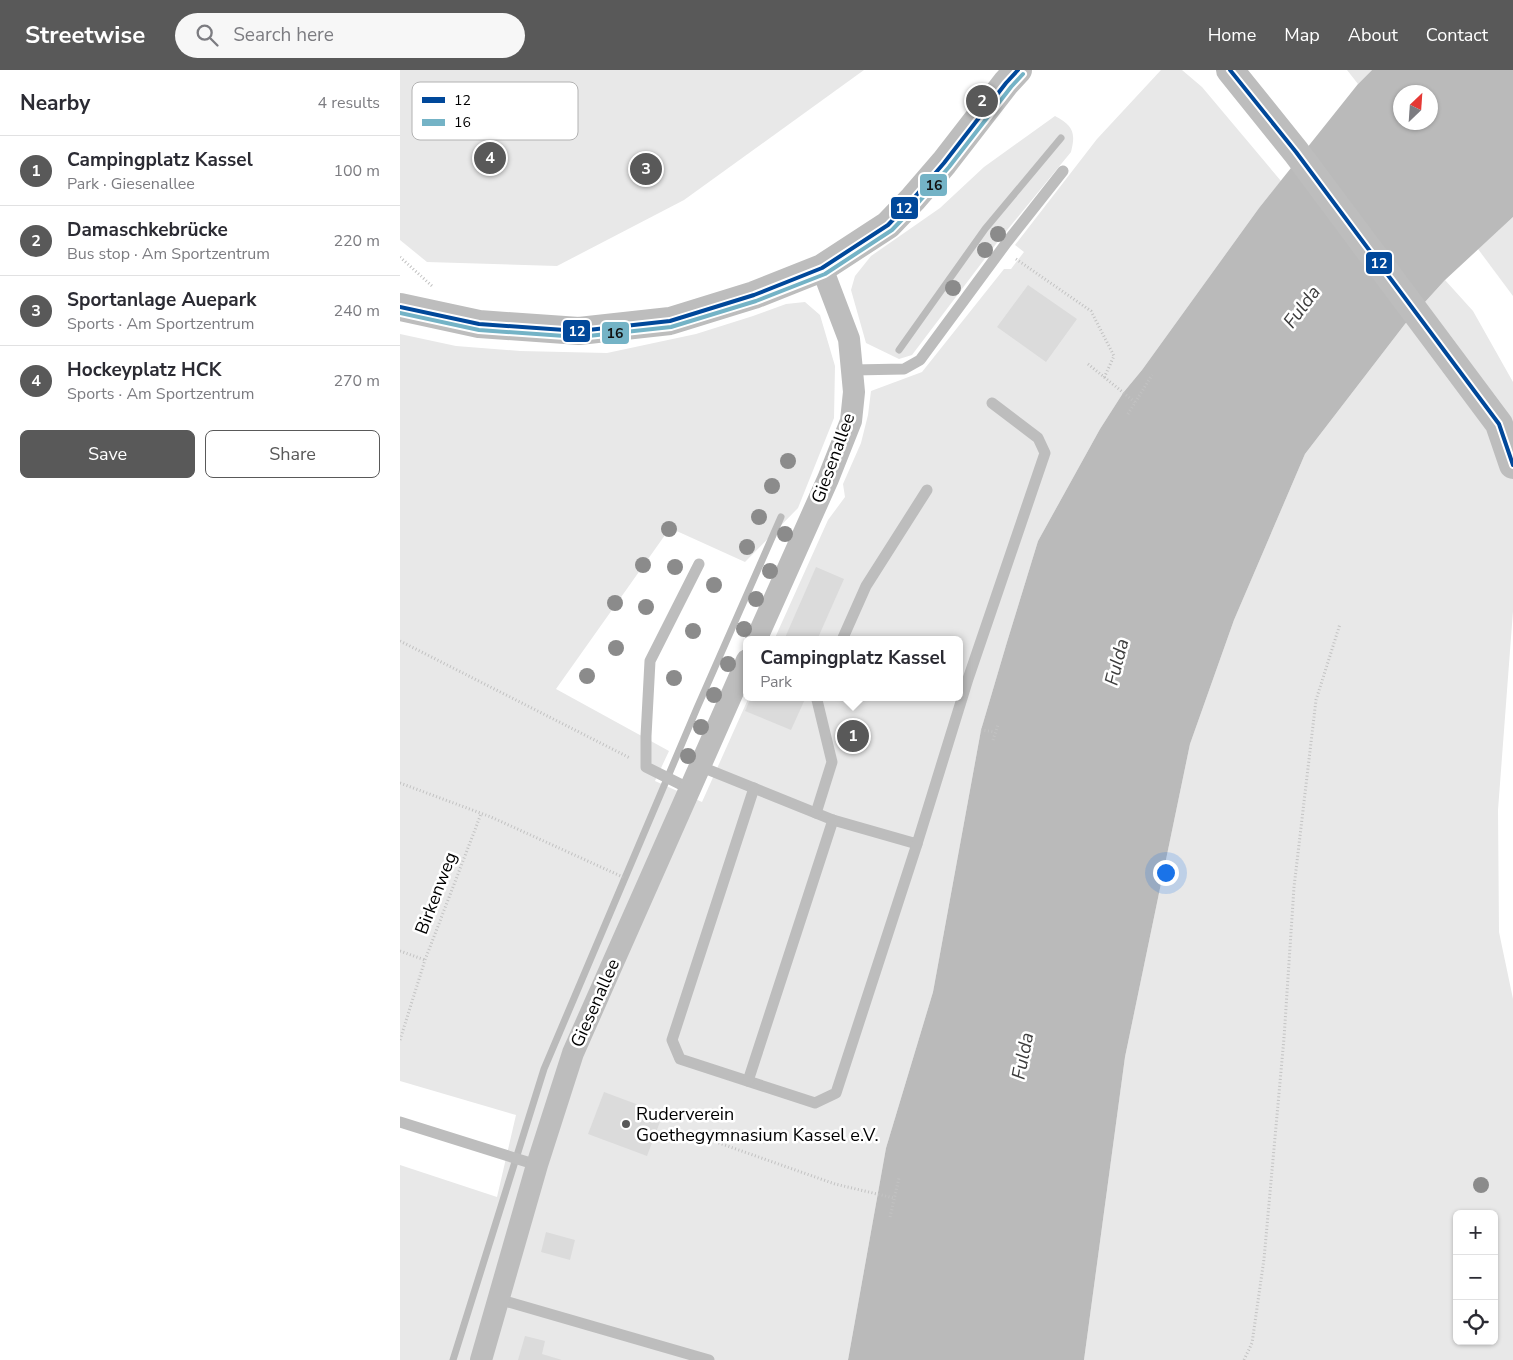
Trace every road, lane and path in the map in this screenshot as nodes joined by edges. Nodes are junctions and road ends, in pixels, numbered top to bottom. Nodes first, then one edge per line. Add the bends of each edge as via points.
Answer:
1 (1018, 70) edge
2 (1230, 70) edge
3 (1064, 171) dead end
4 (1002, 248) junction
5 (400, 257) edge
6 (822, 268) junction
7 (436, 290) dead end
8 (400, 307) edge
9 (1088, 364) dead end
10 (853, 370) junction
11 (1152, 375) dead end
12 (1104, 378) junction
13 (992, 403) dead end
14 (1136, 403) junction
15 (1128, 414) dead end
16 (1513, 465) edge
17 (927, 490) dead end
18 (699, 564) dead end
19 (1340, 624) dead end
20 (758, 636) edge
21 (844, 636) edge
22 (400, 641) edge
23 (743, 669) edge
24 (963, 695) edge
25 (817, 701) edge
26 (961, 701) edge
27 (998, 725) dead end
28 (981, 730) dead end
29 (996, 732) junction
30 (993, 740) dead end
31 (699, 766) junction
32 (646, 767) junction
33 (400, 783) edge
34 (683, 785) junction
35 (754, 788) junction
36 (816, 813) junction
37 (481, 814) junction
38 (833, 820) junction
39 (917, 844) junction
40 (619, 876) dead end
41 (400, 951) edge
42 (425, 960) junction
43 (400, 1040) edge
44 (748, 1081) junction
45 (400, 1122) edge
46 (702, 1137) dead end
47 (530, 1163) junction
48 (899, 1178) dead end
49 (894, 1198) junction
50 (890, 1217) dead end
51 (498, 1299) junction
52 (480, 1360) edge
53 (709, 1360) edge
54 (1244, 1360) edge

1 - 6 street via 913,199 888,224
2 - 16 street via 1296,152 1499,424
3 - 4 lane
4 - 10 lane via 920,360 904,369
4 - 12 path via 1091,311 1114,356
5 - 7 path
6 - 8 street via 754,295 670,321 579,331 478,324
6 - 10 street, Giesenallee via 849,339
9 - 12 path
10 - 20 street, Giesenallee via 850,421 828,479
11 - 14 path
12 - 14 path
13 - 24 lane via 1038,438 1045,452
14 - 15 path
17 - 21 lane via 866,586
18 - 32 lane via 650,661
19 - 54 path via 1316,700 1294,887 1264,1259 1252,1343
22 - 32 path
23 - 31 street, Giesenallee
25 - 36 lane via 832,762
26 - 39 lane
27 - 29 path
28 - 29 path
29 - 30 path
31 - 34 street, Giesenallee
31 - 35 lane
32 - 34 lane
33 - 37 path
34 - 47 street, Giesenallee
35 - 36 lane
35 - 44 lane via 672,1040 680,1059
36 - 38 lane
37 - 40 path
37 - 42 path, Birkenweg
38 - 39 lane
38 - 44 lane
39 - 44 lane via 836,1093 815,1103
41 - 42 path
42 - 43 path, Birkenweg
45 - 47 lane
46 - 49 path via 835,1184
47 - 51 street, Giesenallee
48 - 49 path
49 - 50 path
51 - 52 street, Giesenallee
51 - 53 lane

